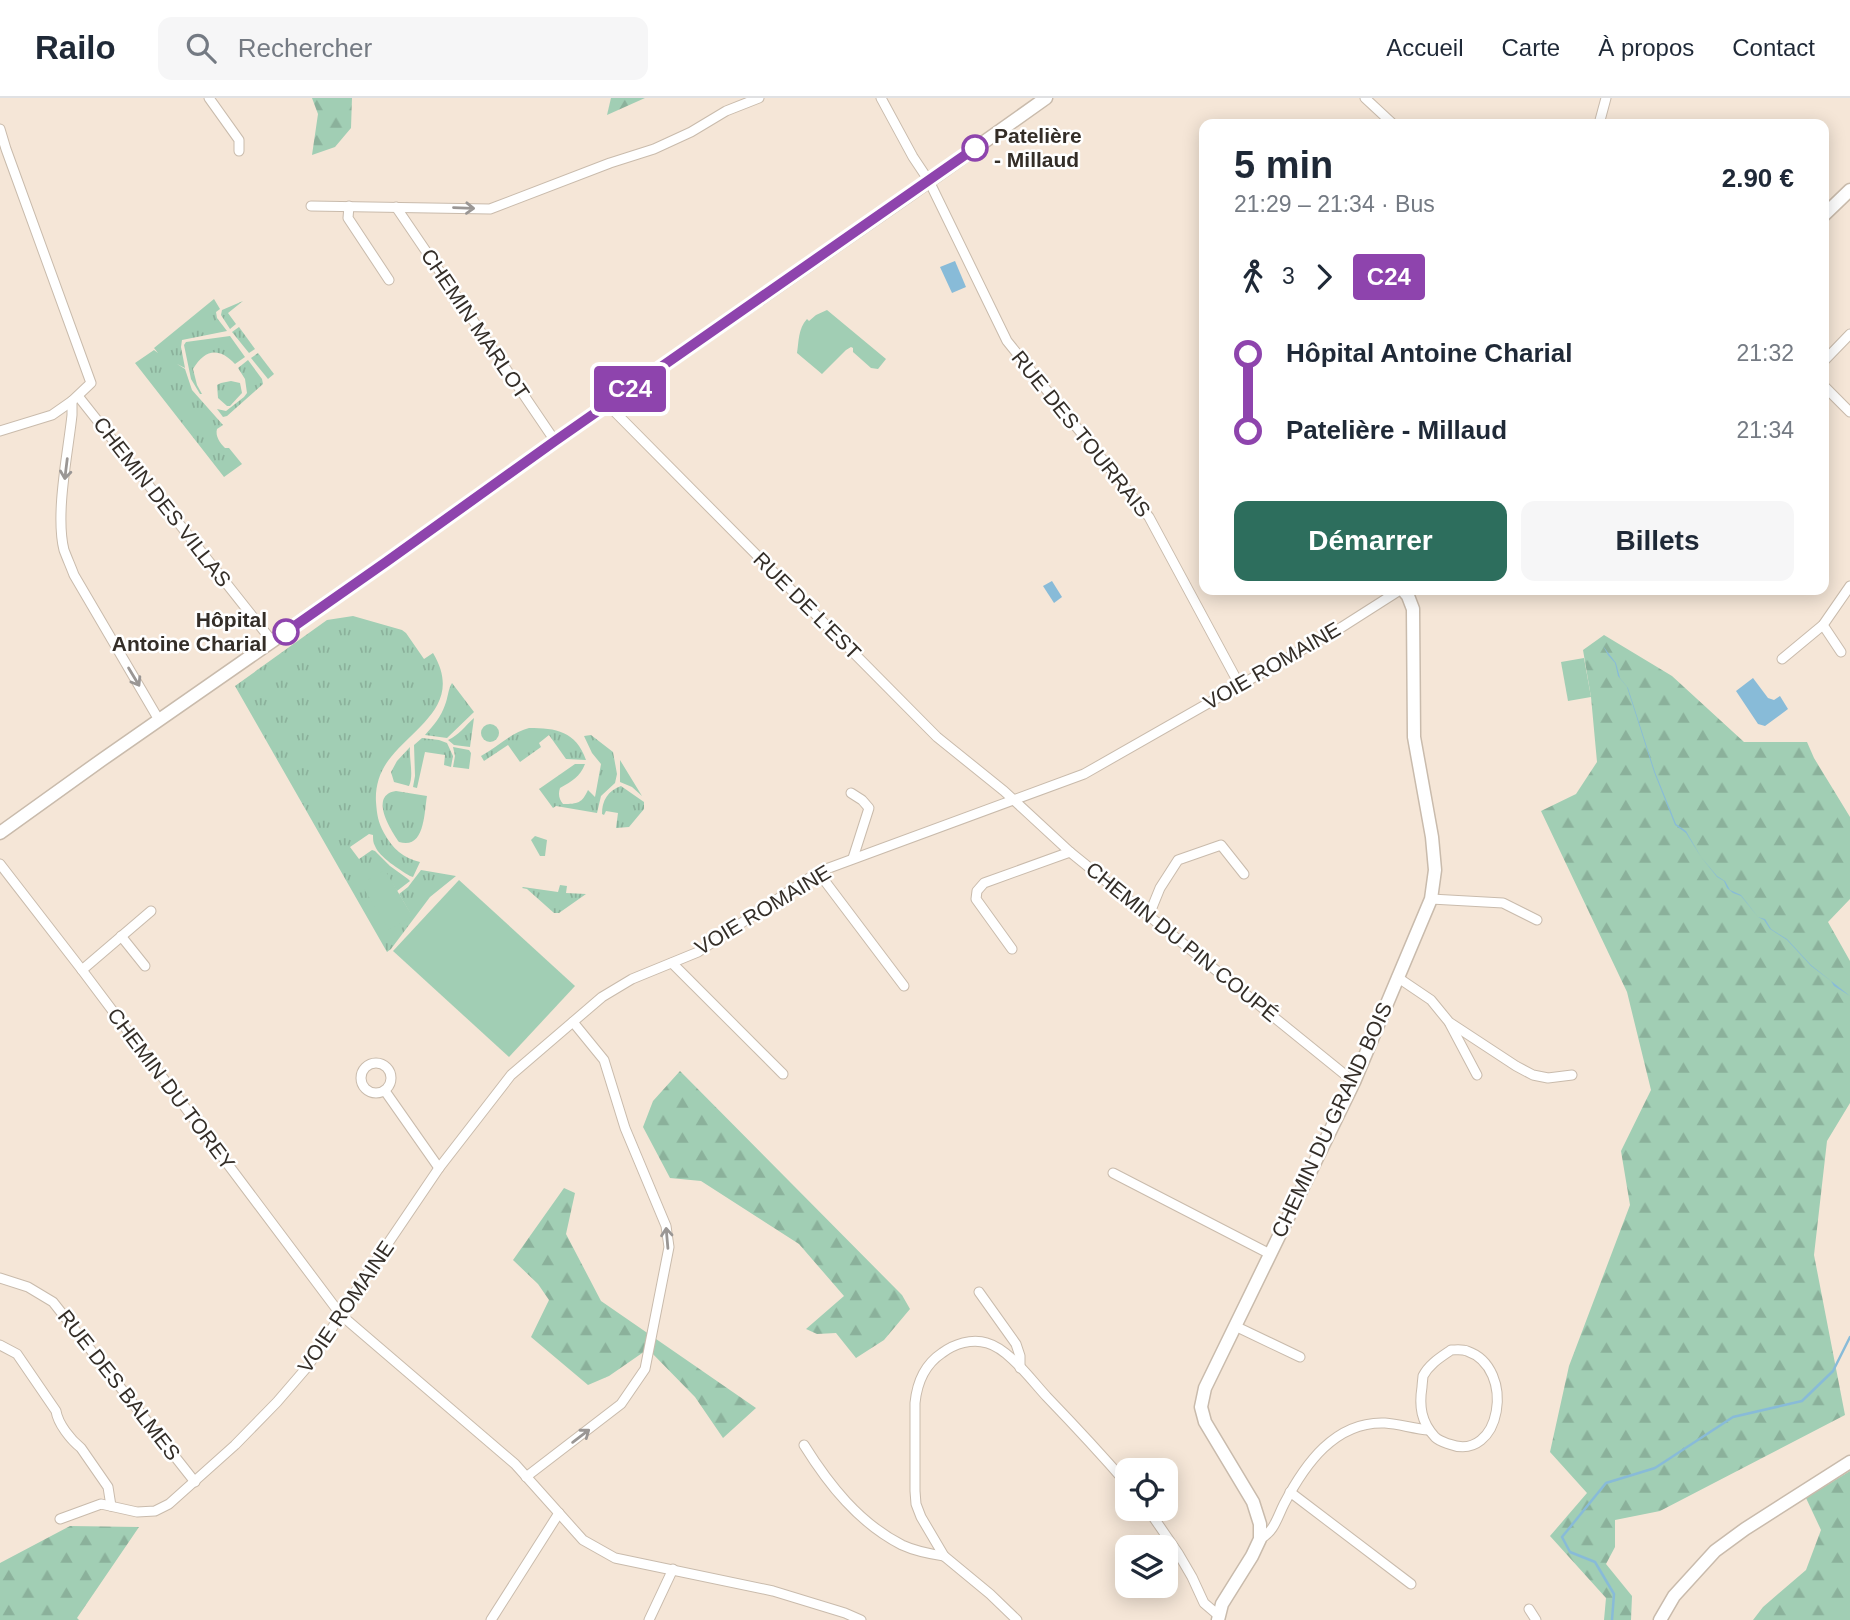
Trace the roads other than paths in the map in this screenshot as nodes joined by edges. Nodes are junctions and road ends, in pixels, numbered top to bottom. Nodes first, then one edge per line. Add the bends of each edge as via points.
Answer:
1 (209, 98) edge
2 (759, 98) edge
3 (881, 98) edge
4 (1046, 98) edge
5 (1365, 98) edge
6 (1605, 98) edge
7 (1388, 119) edge
8 (1600, 119) edge
9 (0, 129) edge
10 (239, 151) dead end
11 (929, 181) junction
12 (1850, 190) edge
13 (311, 206) dead end
14 (349, 206) junction
15 (396, 206) junction
16 (1829, 210) edge
17 (389, 280) dead end
18 (1850, 334) edge
19 (1829, 356) edge
20 (1829, 391) edge
21 (75, 398) junction
22 (608, 405) junction
23 (1850, 412) edge
24 (0, 431) edge
25 (555, 441) junction
26 (1850, 586) edge
27 (1394, 595) edge
28 (1407, 595) edge
29 (1823, 625) junction
30 (272, 642) junction
31 (1841, 652) dead end
32 (1782, 659) dead end
33 (1239, 684) junction
34 (159, 720) junction
35 (851, 793) dead end
36 (1013, 799) junction
37 (0, 833) edge
38 (1070, 852) junction
39 (853, 858) junction
40 (0, 864) edge
41 (818, 872) junction
42 (1244, 874) dead end
43 (1431, 899) junction
44 (151, 911) dead end
45 (1149, 915) junction
46 (1536, 920) dead end
47 (121, 936) junction
48 (1012, 948) dead end
49 (672, 962) junction
50 (145, 966) dead end
51 (82, 970) junction
52 (1397, 977) junction
53 (904, 986) dead end
54 (573, 1022) junction
55 (1450, 1022) junction
56 (783, 1074) dead end
57 (1477, 1075) dead end
58 (1572, 1075) dead end
59 (1354, 1082) junction
60 (385, 1091) dead end
61 (439, 1168) junction
62 (1113, 1173) dead end
63 (1270, 1254) junction
64 (0, 1278) edge
65 (979, 1292) dead end
66 (341, 1315) junction
67 (1236, 1326) junction
68 (0, 1345) edge
69 (1300, 1357) dead end
70 (1020, 1368) junction
71 (1429, 1430) junction
72 (804, 1445) dead end
73 (1850, 1462) edge
74 (1115, 1471) edge
75 (526, 1477) junction
76 (195, 1482) junction
77 (1290, 1492) junction
78 (111, 1506) junction
79 (559, 1513) junction
80 (60, 1519) dead end
81 (1156, 1521) edge
82 (1260, 1539) junction
83 (944, 1556) junction
84 (673, 1569) junction
85 (1411, 1584) dead end
86 (1529, 1609) dead end
87 (1218, 1618) edge
88 (492, 1620) edge
89 (649, 1620) edge
90 (861, 1620) edge
91 (1017, 1620) edge
92 (1536, 1620) edge
93 (1660, 1620) edge

1 - 10 street via 239,140
15 -> 2 street via 490,209 654,149
3 - 11 street, RUE DES TOURRAIS
4 - 11 main road
5 - 7 street
6 - 8 street
9 - 21 street via 91,383
11 - 22 main road
11 - 33 street, RUE DES TOURRAIS via 1007,341 1149,517
12 - 16 main road
13 - 14 street
14 - 15 street
14 - 17 street via 348,218
15 - 25 street, CHEMIN MARLOT
18 - 19 street
20 - 23 street
21 - 24 street via 51,415
21 - 30 street, CHEMIN DES VILLAS
21 -> 34 street via 62,503 64,549 74,575
22 - 25 main road
22 - 36 street, RUE DE L'EST via 937,737
25 - 30 main road
26 - 29 street
27 - 33 street, VOIE ROMAINE
28 - 43 main road, CHEMIN DU GRAND BOIS via 1413,609 1414,737 1433,837
29 - 31 street
29 - 32 street
30 - 34 main road
33 - 36 street, VOIE ROMAINE via 1084,774
34 - 37 main road
35 - 39 street via 869,808
36 - 38 street, CHEMIN DU PIN COUPÉ
36 - 39 street, VOIE ROMAINE
38 - 45 street, CHEMIN DU PIN COUPÉ
38 - 48 street via 984,883 977,891 976,900
39 - 41 street, VOIE ROMAINE
40 - 51 street, CHEMIN DU TOREY
41 - 49 street, VOIE ROMAINE via 698,952
41 - 53 street
42 - 45 street via 1221,845 1178,860
43 - 46 street via 1503,903
43 - 52 main road, CHEMIN DU GRAND BOIS
44 - 47 street
45 - 59 street, CHEMIN DU PIN COUPÉ
47 - 50 street
47 - 51 street
49 - 54 street, VOIE ROMAINE via 621,985
49 - 56 street
51 - 66 street, CHEMIN DU TOREY
52 - 55 street via 1430,1000
52 - 59 main road, CHEMIN DU GRAND BOIS
54 - 61 street, VOIE ROMAINE via 511,1075
75 -> 54 street via 621,1404 645,1369 669,1247 666,1226 604,1060
55 - 57 street
55 - 58 street via 1534,1075
59 - 63 main road, CHEMIN DU GRAND BOIS
60 - 61 street
61 - 66 street, VOIE ROMAINE
62 - 63 street
63 - 67 main road, CHEMIN DU GRAND BOIS
64 - 76 street, RUE DES BALMES via 28,1287 52,1302
65 - 70 street via 1016,1344
66 - 75 street, CHEMIN DU TOREY
66 - 76 street, VOIE ROMAINE via 277,1402
67 - 69 street
67 - 82 main road, CHEMIN DU GRAND BOIS via 1205,1388 1201,1406 1205,1422 1254,1502
68 - 78 street via 17,1354 57,1411 57,1418 108,1487
70 - 74 street
70 - 83 street via 1000,1349 972,1342 948,1348 920,1378 915,1403 916,1504
71 - 71 street via 1439,1441 1458,1448 1476,1445 1488,1434 1498,1409 1498,1390 1494,1375 1466,1350 1451,1350 1423,1376 1421,1413
71 - 77 street via 1387,1423 1345,1431 1326,1444
72 - 83 street via 831,1486 864,1518 904,1545
73 - 93 main road via 1715,1551 1674,1596
75 - 79 street, CHEMIN DU TOREY
76 - 78 street, VOIE ROMAINE via 155,1511 137,1513
77 - 82 street via 1269,1534
77 - 85 street
78 - 80 street, VOIE ROMAINE via 101,1504
79 - 84 street, CHEMIN DU TOREY via 583,1540 615,1558
79 - 88 street
81 - 87 street via 1203,1603
82 - 87 main road
83 - 91 street
84 - 89 street
84 - 90 street, CHEMIN DU TOREY via 773,1591
86 - 92 street

